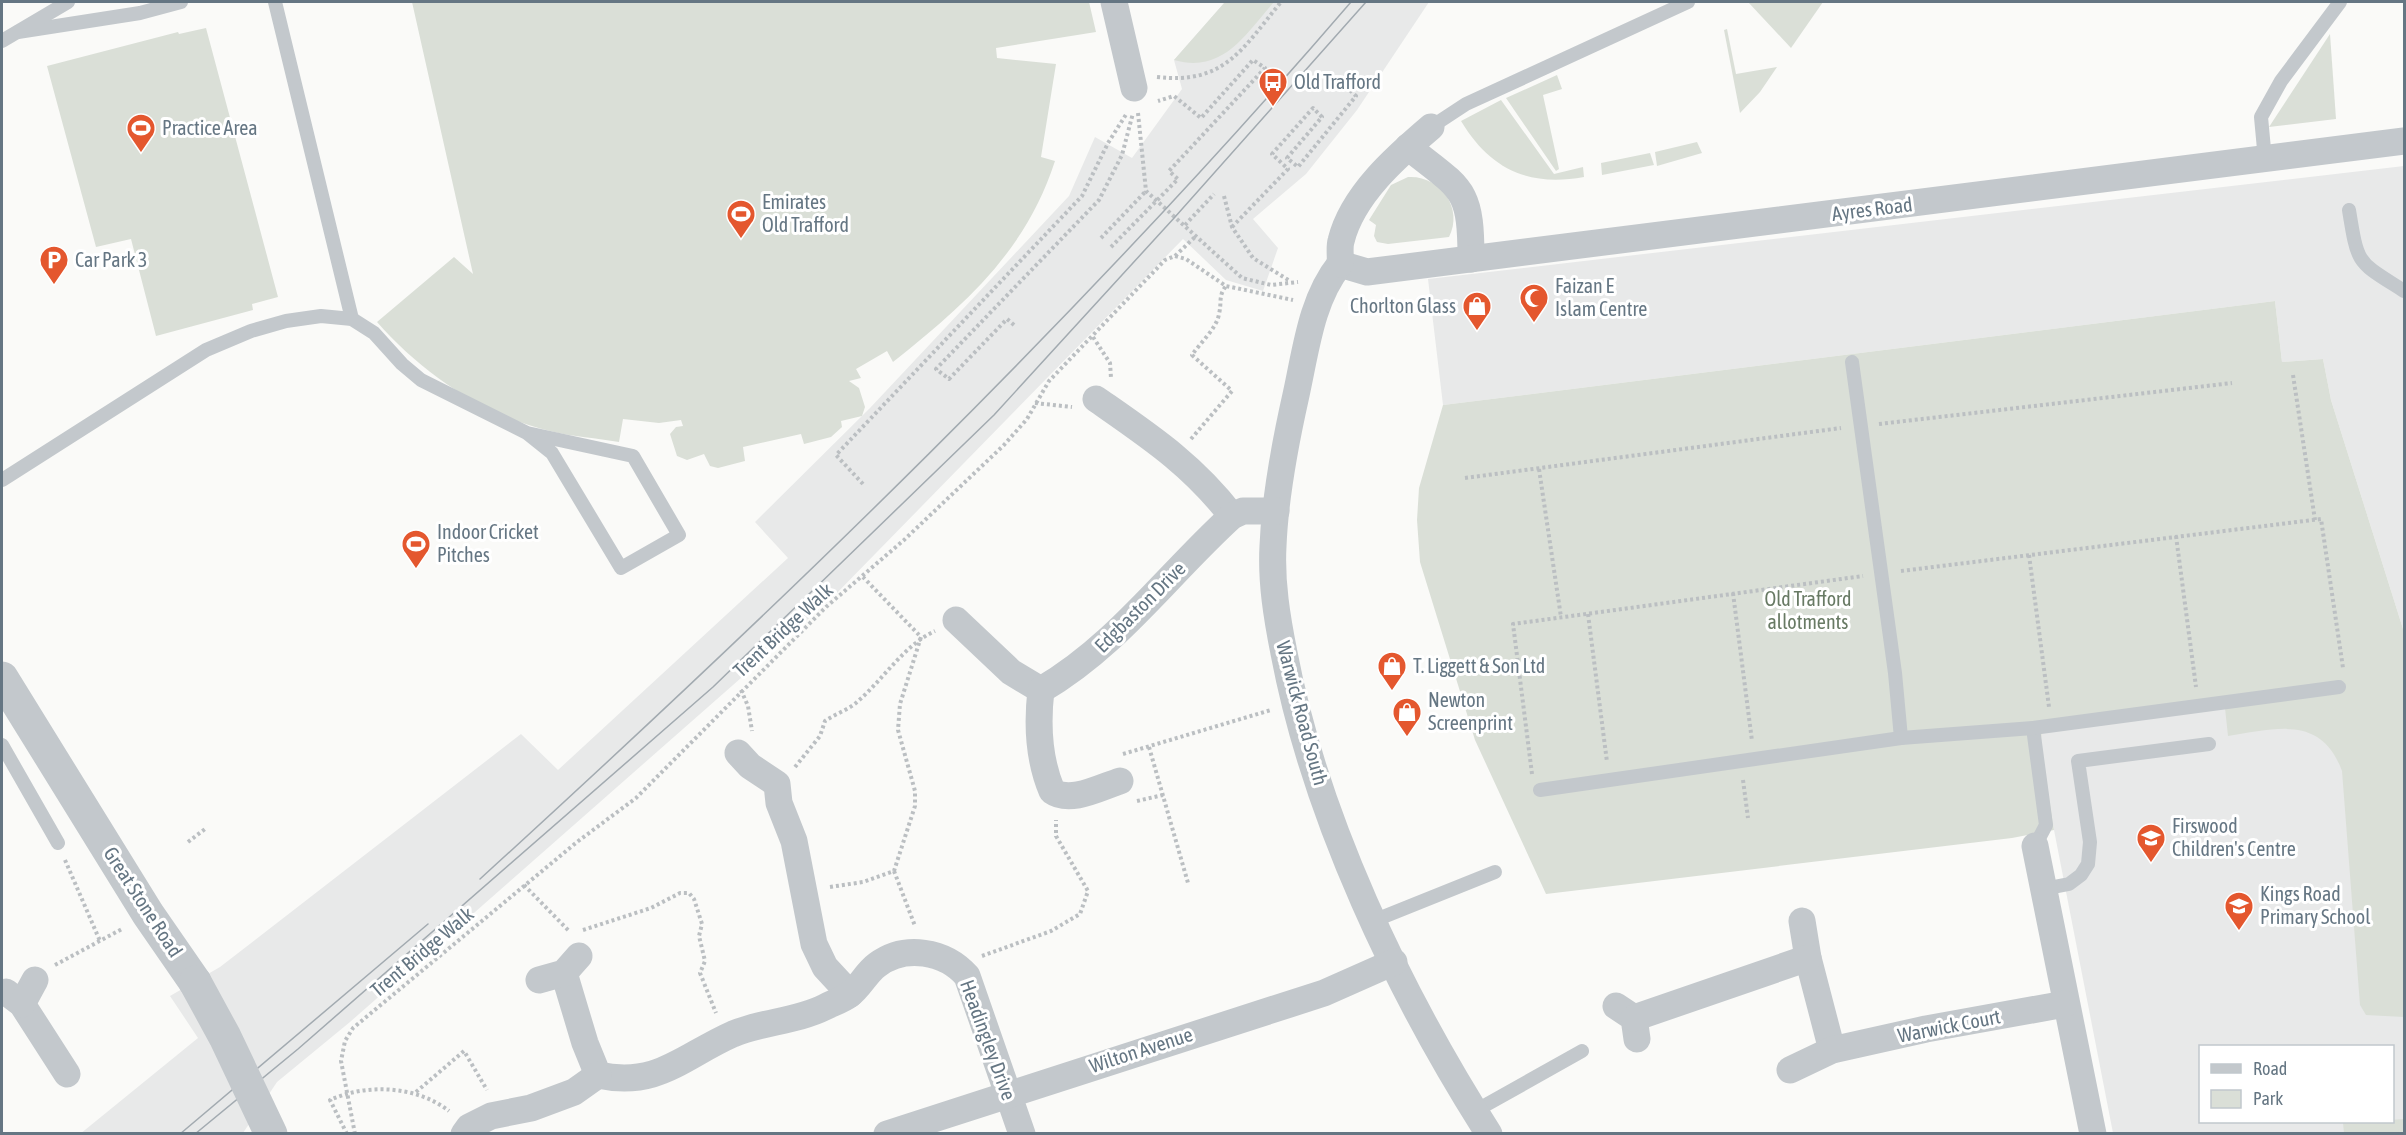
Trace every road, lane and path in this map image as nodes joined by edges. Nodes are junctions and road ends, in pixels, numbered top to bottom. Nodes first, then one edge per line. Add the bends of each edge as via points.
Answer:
1 (68, 2) edge
2 (181, 2) edge
3 (275, 2) edge
4 (1114, 2) edge
5 (1281, 2) edge
6 (1688, 2) edge
7 (2340, 2) edge
8 (18, 32) junction
9 (2, 41) edge
10 (1335, 75) dead end
11 (1134, 92) junction
12 (1431, 128) joint
13 (2404, 141) edge
14 (1408, 147) junction
15 (2265, 160) junction
16 (1146, 190) junction
17 (1214, 194) dead end
18 (1224, 196) dead end
19 (1157, 200) junction
20 (2349, 210) dead end
21 (1185, 225) junction
22 (1232, 227) junction
23 (1196, 235) junction
24 (1101, 238) dead end
25 (1111, 247) dead end
26 (1175, 256) junction
27 (1471, 260) junction
28 (1334, 273) junction
29 (1290, 282) junction
30 (1226, 286) junction
31 (2404, 291) edge
32 (1317, 305) junction
33 (352, 319) junction
34 (1014, 325) dead end
35 (1852, 362) dead end
36 (2293, 375) dead end
37 (1096, 399) dead end
38 (527, 432) junction
39 (1177, 456) junction
40 (1539, 469) dead end
41 (2, 480) edge
42 (863, 484) dead end
43 (1276, 511) junction
44 (1232, 516) junction
45 (2315, 520) junction
46 (2176, 536) junction
47 (2029, 555) junction
48 (1882, 573) junction
49 (863, 577) junction
50 (1733, 593) junction
51 (1588, 614) junction
52 (1561, 617) junction
53 (956, 620) joint
54 (921, 637) junction
55 (2, 678) edge
56 (1290, 684) junction
57 (2339, 687) joint
58 (741, 690) junction
59 (1041, 690) junction
60 (2199, 706) junction
61 (2052, 725) junction
62 (2033, 728) junction
63 (1901, 738) junction
64 (2209, 744) dead end
65 (2, 745) edge
66 (1149, 747) junction
67 (738, 753) joint
68 (1747, 760) junction
69 (1610, 780) junction
70 (1120, 781) junction
71 (777, 784) junction
72 (1540, 790) joint
73 (1057, 794) junction
74 (1163, 795) junction
75 (1748, 818) dead end
76 (205, 829) dead end
77 (188, 842) dead end
78 (57, 843) joint
79 (2035, 846) joint
80 (894, 871) junction
81 (1495, 872) dead end
82 (1188, 883) dead end
83 (524, 885) junction
84 (802, 885) junction
85 (2043, 889) junction
86 (1374, 921) junction
87 (1802, 921) dead end
88 (932, 952) junction
89 (1808, 958) junction
90 (1394, 963) junction
91 (961, 969) junction
92 (560, 970) dead end
93 (35, 980) joint
94 (850, 994) junction
95 (12, 998) edge
96 (2065, 1004) junction
97 (1629, 1021) dead end
98 (734, 1034) junction
99 (1832, 1050) junction
100 (1582, 1051) dead end
101 (1790, 1070) dead end
102 (68, 1074) dead end
103 (598, 1075) junction
104 (348, 1092) junction
105 (415, 1093) junction
106 (1008, 1093) junction
107 (1475, 1111) junction
108 (475, 1125) edge
109 (271, 1134) edge
110 (347, 1134) edge
111 (355, 1134) edge
112 (887, 1134) edge
113 (1022, 1134) edge
114 (1489, 1134) edge
115 (2093, 1134) edge

1 - 8 lane
2 - 8 lane via 140,13
3 - 33 lane
4 - 11 street
5 - 11 path via 1233,60 1197,77
6 - 12 lane via 1466,104
7 - 15 lane via 2281,81 2261,117
8 - 9 lane
10 - 22 path via 1356,96 1298,167 1287,158 1322,117 1313,108 1272,154 1288,169
11 - 16 path
11 - 19 path via 1174,96 1201,118 1253,60 1264,68 1169,171 1178,179
11 - 34 path via 1122,155 1099,200 936,369 949,379 1007,319
11 - 42 path via 1082,196 836,455
12 - 14 street, Warwick Road South
13 - 15 street, Ayres Road
14 - 27 street via 1461,191 1470,218
14 - 28 street, Warwick Road South via 1365,194 1341,242
15 - 27 street, Ayres Road
16 - 19 path
16 - 24 path
17 - 21 path
18 - 22 path
19 - 21 path
19 - 25 path
20 - 31 lane via 2356,253 2366,267
21 - 23 path
22 - 29 path via 1253,258
23 - 26 path, Trent Bridge Walk
23 - 29 path via 1242,278 1270,285
26 - 30 path
26 - 49 path, Trent Bridge Walk via 1165,260 1049,381 1027,418 1004,445
27 - 28 street, Ayres Road
28 - 29 path
28 - 32 street, Warwick Road South
30 - 32 path
30 - 39 path via 1219,300 1220,314 1192,354 1232,391
32 - 43 street, Warwick Road South via 1287,433
33 - 38 lane via 374,333 421,380
33 - 41 lane via 321,316 286,321 206,350
35 - 48 lane
36 - 45 path
37 - 39 street
38 - 38 lane via 633,456 679,536 621,568 552,453
39 - 44 street
40 - 52 path
43 - 44 street via 1243,511
43 - 56 street, Warwick Road South via 1272,548 1275,591
44 - 59 street, Edgbaston Drive via 1115,636
45 - 46 path
45 - 57 path via 2321,519 2339,640 2344,682
46 - 47 path
46 - 60 path
47 - 48 path
47 - 61 path
48 - 50 path
48 - 63 lane
49 - 54 path
49 - 58 path, Trent Bridge Walk
50 - 51 path
50 - 68 path
51 - 52 path
51 - 69 path
52 - 72 path via 1513,624 1534,788
53 - 54 path
53 - 59 street via 1011,672
54 - 71 path via 854,705 825,721 820,736
54 - 80 path via 900,704 898,730 915,791 915,806
55 - 109 street, Great Stone Road, bridge via 148,914 195,982
56 - 66 path via 1270,711
56 - 86 street, Warwick Road South via 1308,752
57 - 60 lane
58 - 67 path via 752,721 752,737
58 - 83 path, Trent Bridge Walk via 636,798
59 - 73 street via 1039,739 1049,784
60 - 61 lane
61 - 62 lane
62 - 63 lane
62 - 79 lane via 2046,825
63 - 68 lane
64 - 85 lane via 2078,761 2090,842 2088,864 2069,884
65 - 78 lane
66 - 70 path via 1122,755
66 - 74 path
67 - 71 street
68 - 69 lane
68 - 75 path
69 - 72 lane
70 - 73 street via 1071,796
70 - 74 path via 1131,802
71 - 84 street
73 - 91 path via 1056,836 1088,891 1080,914 1050,931 989,952
74 - 82 path
76 - 77 path
78 - 93 path via 102,940
79 - 85 street
80 - 84 path via 852,884
80 - 88 path via 921,940
81 - 86 lane
83 - 98 path via 571,934 689,893 702,924 699,936 705,961 700,974 715,1013
83 - 104 path, Trent Bridge Walk via 353,1028 341,1051
84 - 94 street via 814,944 825,967
85 - 96 street
86 - 90 street, Warwick Road South
87 - 89 street
88 - 91 street, Headingley Drive
88 - 94 street via 893,957 877,965
89 - 97 street
89 - 99 street
90 - 106 street, Wilton Avenue via 1324,993
90 - 107 street, Warwick Road South
91 - 106 street, Headingley Drive via 967,976
92 - 103 street
93 - 95 street
94 - 98 street via 821,1009
95 - 102 street
96 - 99 street, Warwick Court
96 - 115 street
98 - 103 street via 673,1068 623,1081
99 - 101 street, Warwick Court
100 - 107 lane
103 - 108 street via 574,1092
104 - 105 path
104 - 110 path via 330,1100
104 - 111 path, Trent Bridge Walk
105 - 108 path via 433,1099
105 - 108 path via 465,1051 486,1084
106 - 112 street, Wilton Avenue
106 - 113 street, Headingley Drive
107 - 114 street, Warwick Road South

